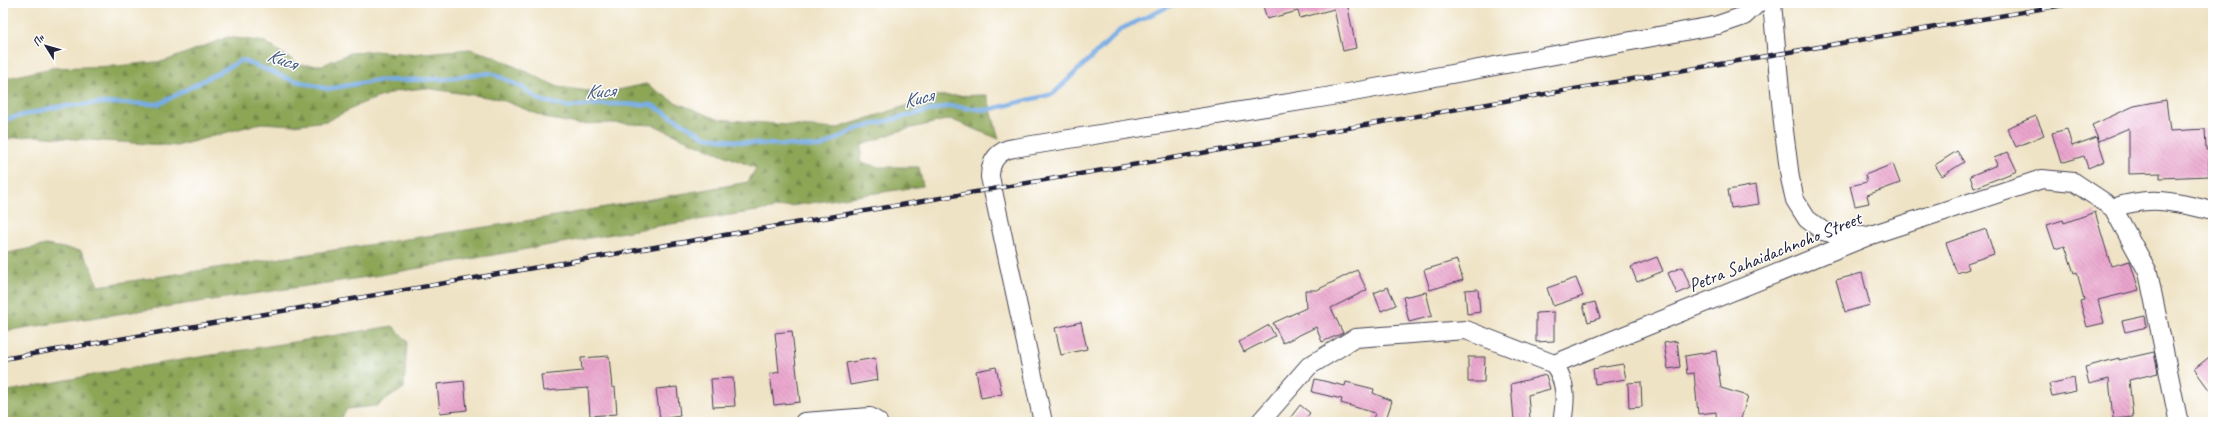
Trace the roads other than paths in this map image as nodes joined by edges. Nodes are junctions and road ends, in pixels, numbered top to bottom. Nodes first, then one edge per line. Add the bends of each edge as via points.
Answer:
1 (1758, 3) edge
2 (1772, 3) edge
3 (2113, 208) junction
4 (2213, 211) edge
5 (1871, 235) junction
6 (1554, 364) junction
7 (804, 422) edge
8 (878, 422) edge
9 (1043, 422) edge
10 (1260, 422) edge
11 (1562, 422) edge
12 (2180, 422) edge

1 - 9 street via 1744,16 1718,25 1326,97 1000,152 992,163 990,177
2 - 5 street via 1785,139 1795,200 1807,219 1823,231 1842,236
3 - 4 street via 2129,202 2153,200
3 - 5 street, Petra Sahaidachnoho Street via 2074,182 2042,179
3 - 12 street, Petra Sahaidachnoho Street via 2148,272
5 - 6 street, Petra Sahaidachnoho Street
6 - 10 street via 1466,330 1355,338 1309,366
6 - 11 street via 1564,382
7 - 8 street via 870,417

